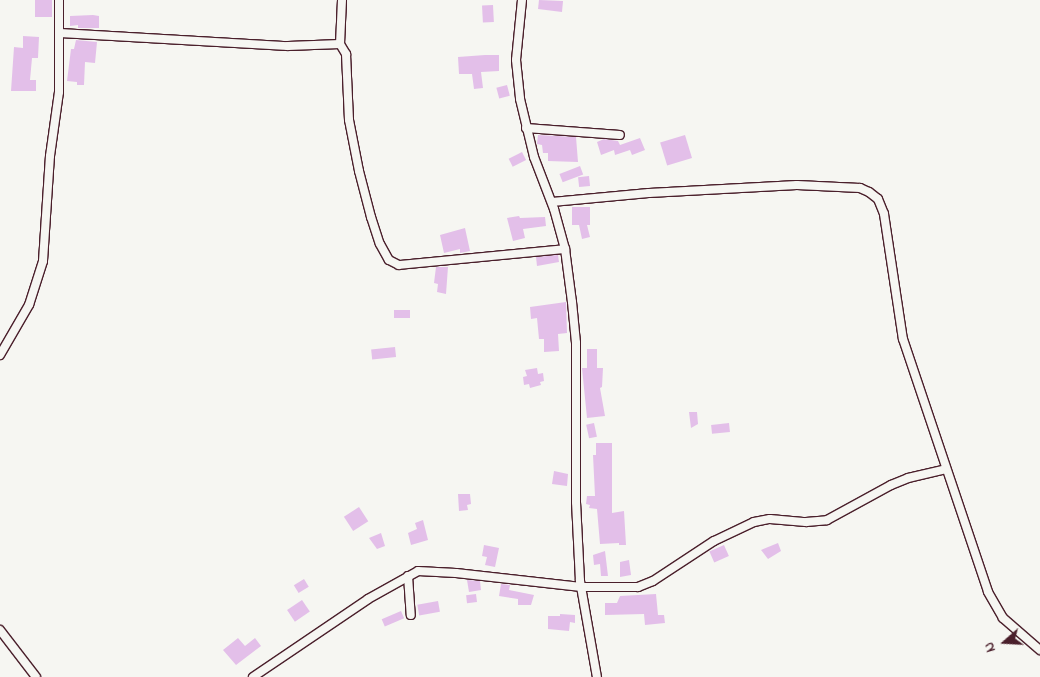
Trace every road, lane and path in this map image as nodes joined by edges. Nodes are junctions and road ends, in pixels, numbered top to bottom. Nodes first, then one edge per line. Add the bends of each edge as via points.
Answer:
1 (59, 0) edge
2 (342, 0) edge
3 (522, 0) edge
4 (60, 32) junction
5 (340, 44) junction
6 (526, 128) junction
7 (620, 135) dead end
8 (552, 202) junction
9 (565, 249) junction
10 (0, 355) edge
11 (946, 469) junction
12 (408, 576) junction
13 (581, 587) junction
14 (411, 616) dead end
15 (0, 630) edge
16 (1040, 650) edge
17 (36, 677) edge
18 (253, 677) edge
19 (597, 677) edge

1 - 4 street
2 - 5 street
3 - 6 street via 516,60
4 - 5 street via 288,46
4 - 10 street via 59,92 49,165 43,260 29,306
5 - 9 street via 346,54 349,120 358,171 375,230 391,262 399,264
6 - 7 street
6 - 8 street
8 - 9 street
8 - 11 street via 797,185 860,188 869,192 878,199 884,214 903,339
9 - 13 street via 576,344 576,502
11 - 13 street via 891,485 827,520 770,519 754,522 701,548 646,585
11 - 16 street via 997,610
12 - 13 street via 421,571 456,573
12 - 14 street
12 - 18 street via 319,631
13 - 19 street
15 - 17 street

